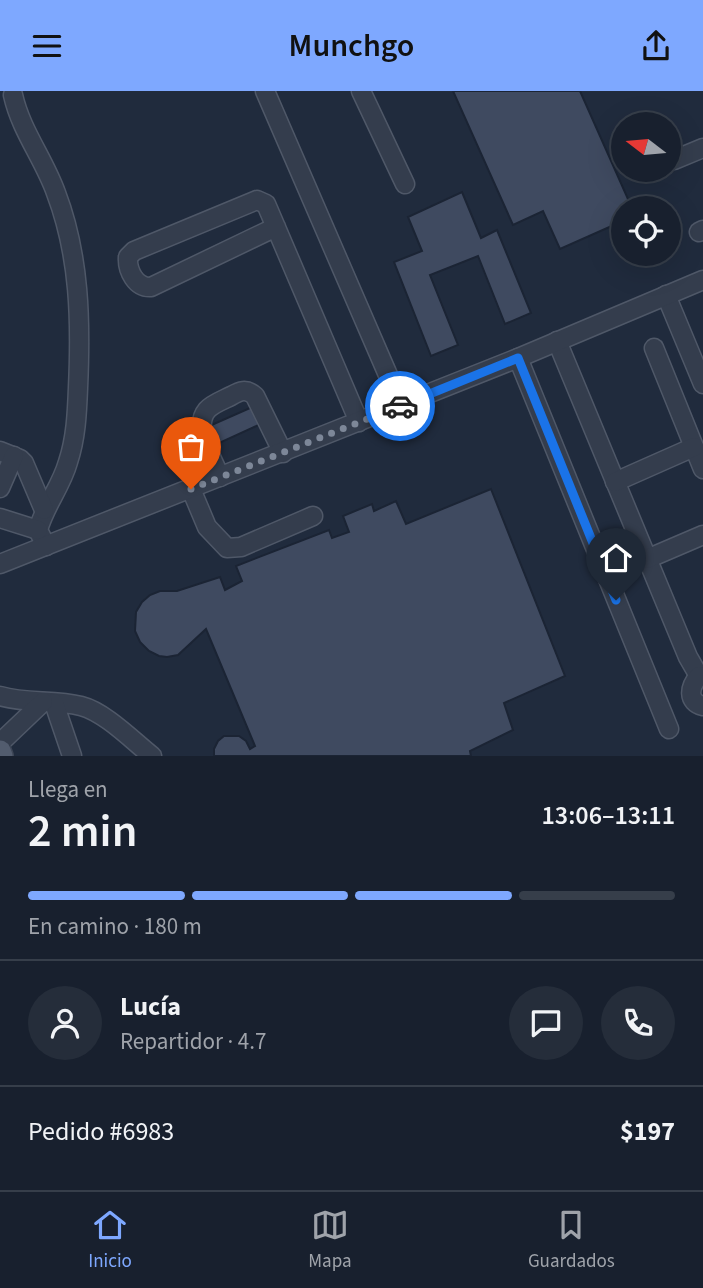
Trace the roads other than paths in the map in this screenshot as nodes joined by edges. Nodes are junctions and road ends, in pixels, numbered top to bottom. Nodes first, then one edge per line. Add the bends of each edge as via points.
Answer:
1 (265, 91) edge
2 (361, 91) edge
3 (15, 93) edge
4 (0, 113) edge
5 (703, 148) edge
6 (681, 157) edge
7 (405, 184) dead end
8 (276, 227) junction
9 (703, 280) edge
10 (666, 295) junction
11 (557, 341) junction
12 (695, 344) edge
13 (654, 348) dead end
14 (518, 358) junction
15 (703, 384) edge
16 (401, 405) junction
17 (359, 422) junction
18 (694, 447) junction
19 (283, 453) junction
20 (7, 454) edge
21 (703, 468) edge
22 (220, 477) junction
23 (615, 482) junction
24 (0, 488) edge
25 (191, 489) junction
26 (44, 510) junction
27 (313, 516) dead end
28 (0, 517) edge
29 (703, 535) edge
30 (42, 538) junction
31 (647, 559) junction
32 (0, 564) edge
33 (701, 675) edge
34 (0, 696) edge
35 (48, 703) junction
36 (703, 706) edge
37 (669, 729) dead end
38 (0, 743) edge
39 (72, 756) edge
40 (152, 756) edge

1 - 16 street
2 - 7 street
3 - 4 street
3 - 26 street via 21,123 56,191 77,276 79,368 74,437 63,480
5 - 6 street
8 - 8 street via 266,204 257,200 134,251 127,263 137,284 151,287
8 - 17 street
9 - 10 street
10 - 11 street
10 - 12 street
11 - 14 street
11 - 23 street
12 - 15 street
13 - 18 street
14 - 16 street
14 - 37 street
16 - 17 street
17 - 19 street
18 - 21 street
18 - 23 street
19 - 22 street
19 - 22 street via 255,396 240,391 208,408 202,420
20 - 24 street
20 - 26 street via 24,463
22 - 25 street
23 - 31 street
25 - 27 street via 207,527 226,548 241,547
25 - 30 street
26 - 30 street
28 - 30 street
29 - 31 street
30 - 32 street
31 - 33 street
33 - 36 street via 693,684 691,698
34 - 35 street
35 - 38 street
35 - 39 street
35 - 40 street via 91,710

